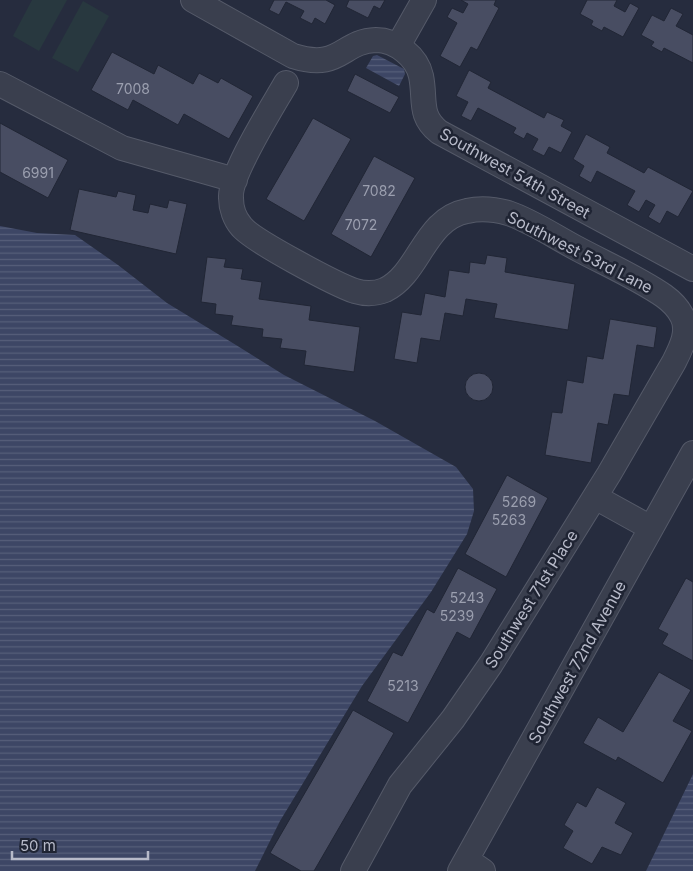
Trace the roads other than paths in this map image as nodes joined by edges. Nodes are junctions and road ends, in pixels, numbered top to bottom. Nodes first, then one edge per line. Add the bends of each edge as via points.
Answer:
1 (193, 0) edge
2 (424, 0) edge
3 (398, 46) junction
4 (286, 83) dead end
5 (0, 84) edge
6 (235, 180) junction
7 (693, 269) edge
8 (682, 316) joint
9 (693, 453) edge
10 (595, 496) junction
11 (651, 528) junction
12 (470, 867) edge
13 (353, 871) edge

1 - 3 street via 303,59 324,61 365,42 377,40
2 - 3 street
3 - 7 street, Southwest 54th Street via 417,66 425,116 439,132
4 - 6 street, Southwest 53rd Lane
5 - 6 street via 122,148
6 - 8 street, Southwest 53rd Lane via 230,196 241,227 356,292 385,290 402,274 442,222 453,215 482,209 508,213 532,224 654,290 676,306
8 - 10 street, Southwest 71st Place via 684,336 674,362
9 - 11 street, Southwest 72nd Avenue
10 - 11 street
10 - 13 street, Southwest 71st Place via 478,684 400,785
11 - 12 street, Southwest 72nd Avenue

